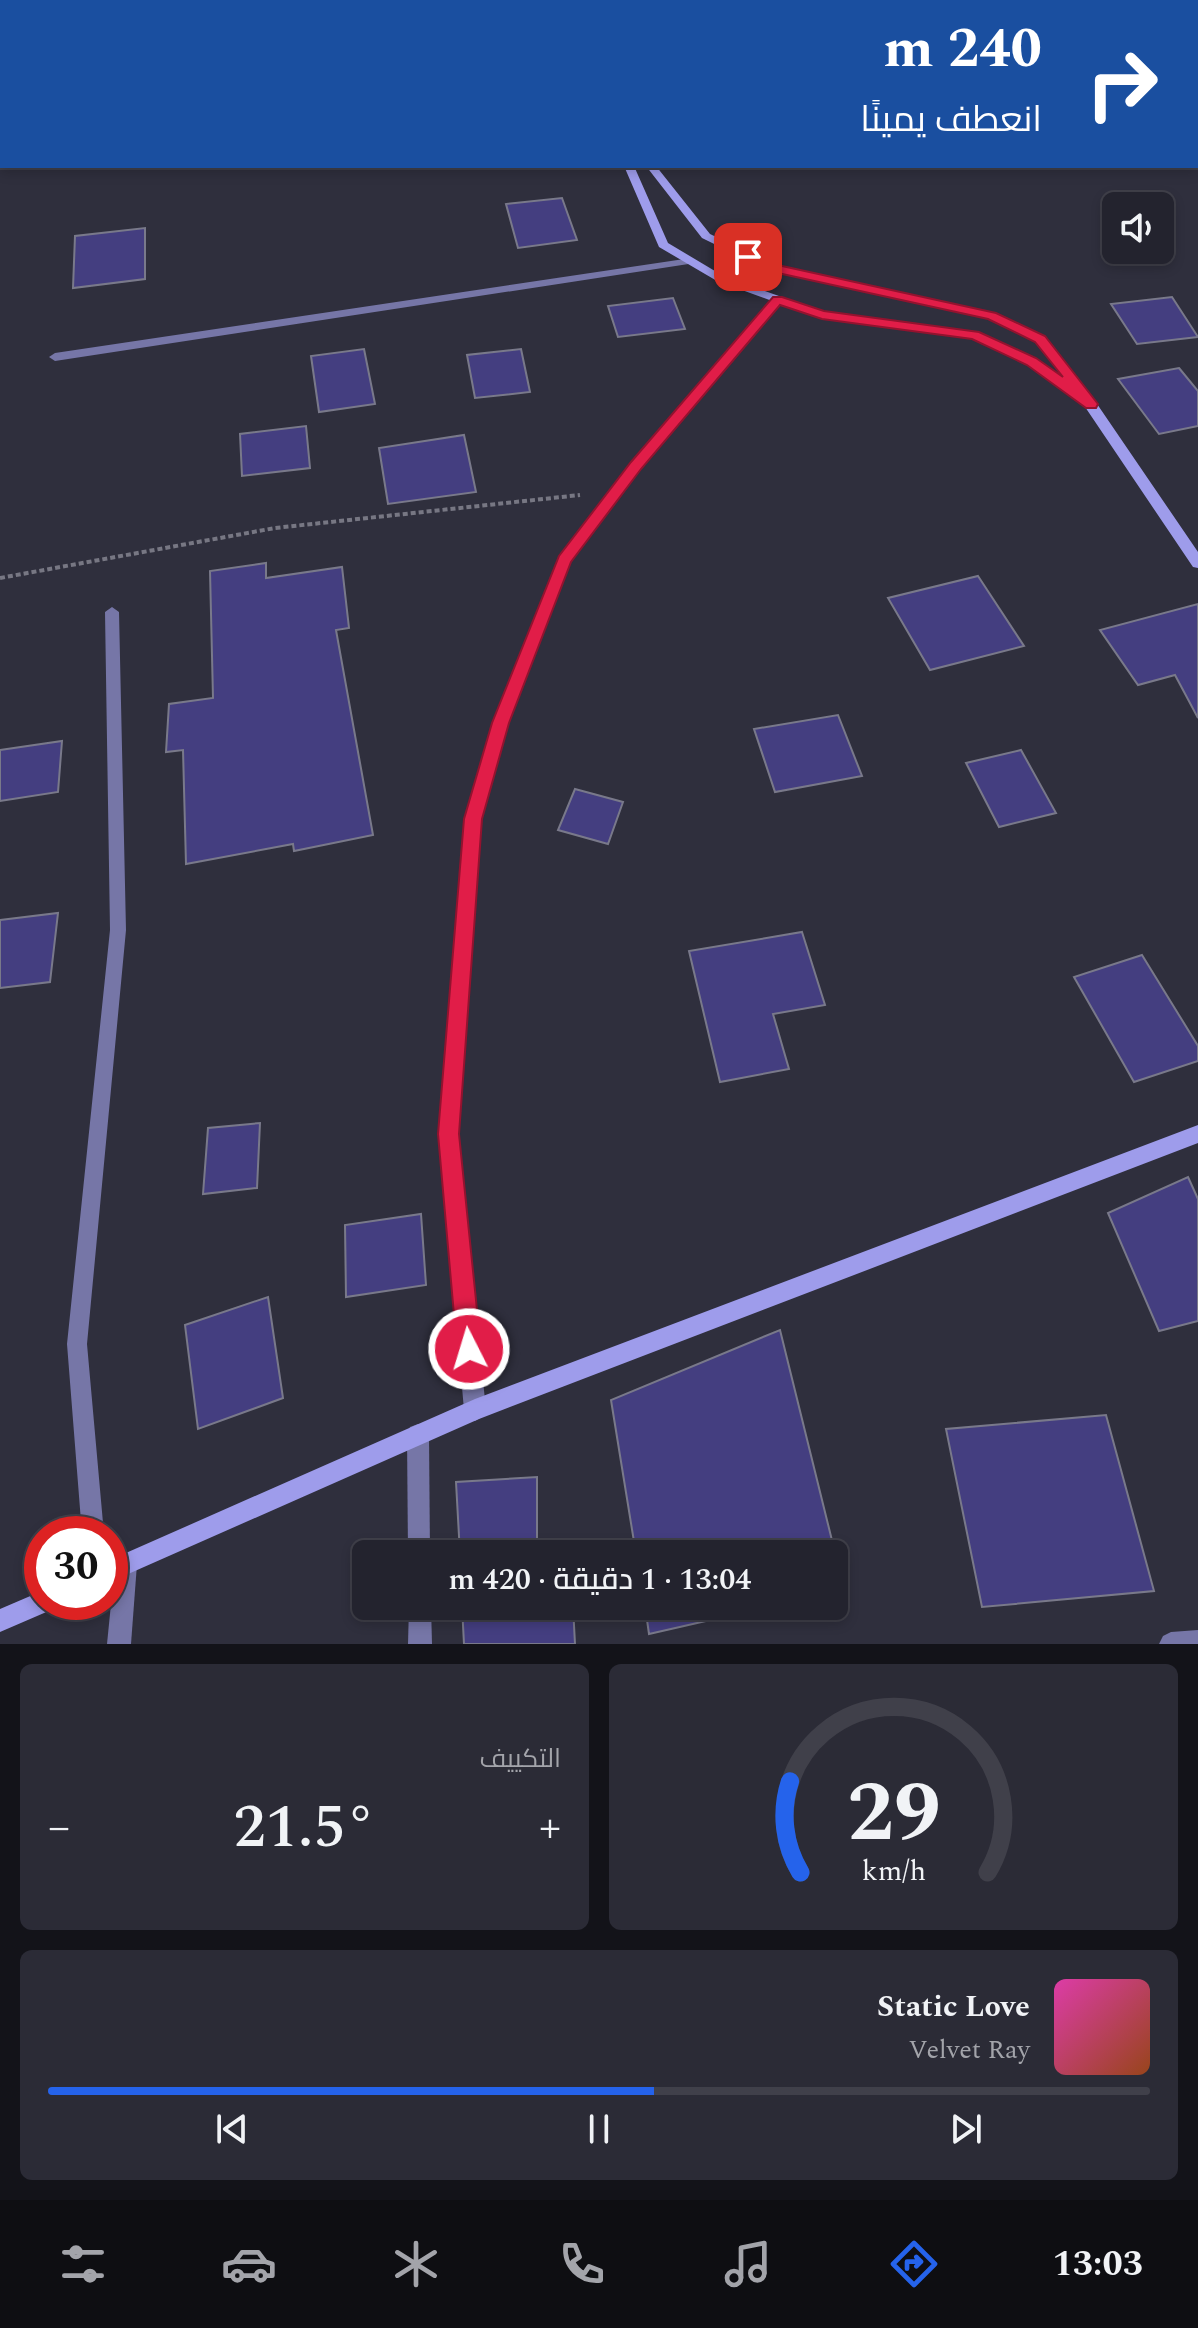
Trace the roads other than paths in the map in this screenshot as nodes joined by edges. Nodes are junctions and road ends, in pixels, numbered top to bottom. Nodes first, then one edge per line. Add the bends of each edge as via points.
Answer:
1 (630, 168) edge
2 (653, 168) edge
3 (691, 261) junction
4 (778, 300) junction
5 (55, 357) dead end
6 (1091, 404) junction
7 (1198, 563) edge
8 (112, 612) dead end
9 (1198, 1134) edge
10 (475, 1410) junction
11 (418, 1435) junction
12 (91, 1516) edge
13 (419, 1540) edge
14 (128, 1564) edge
15 (24, 1610) edge
16 (119, 1620) edge
17 (420, 1620) edge
18 (0, 1621) edge
19 (1198, 1642) edge
20 (119, 1644) edge
21 (420, 1644) edge
22 (1171, 1644) edge

1 - 3 street via 663,245
2 - 6 street via 706,236 769,267 992,316 1040,339
3 - 4 street via 721,279
3 - 5 street
4 - 6 street via 822,315 974,335 1032,361
4 - 10 street via 564,560 500,723 473,819 449,1134
6 - 7 street
8 - 12 street via 118,930 77,1344
9 - 10 street
10 - 11 street
11 - 13 street
11 - 14 street
15 - 18 street
16 - 20 street
17 - 21 street
19 - 22 street

